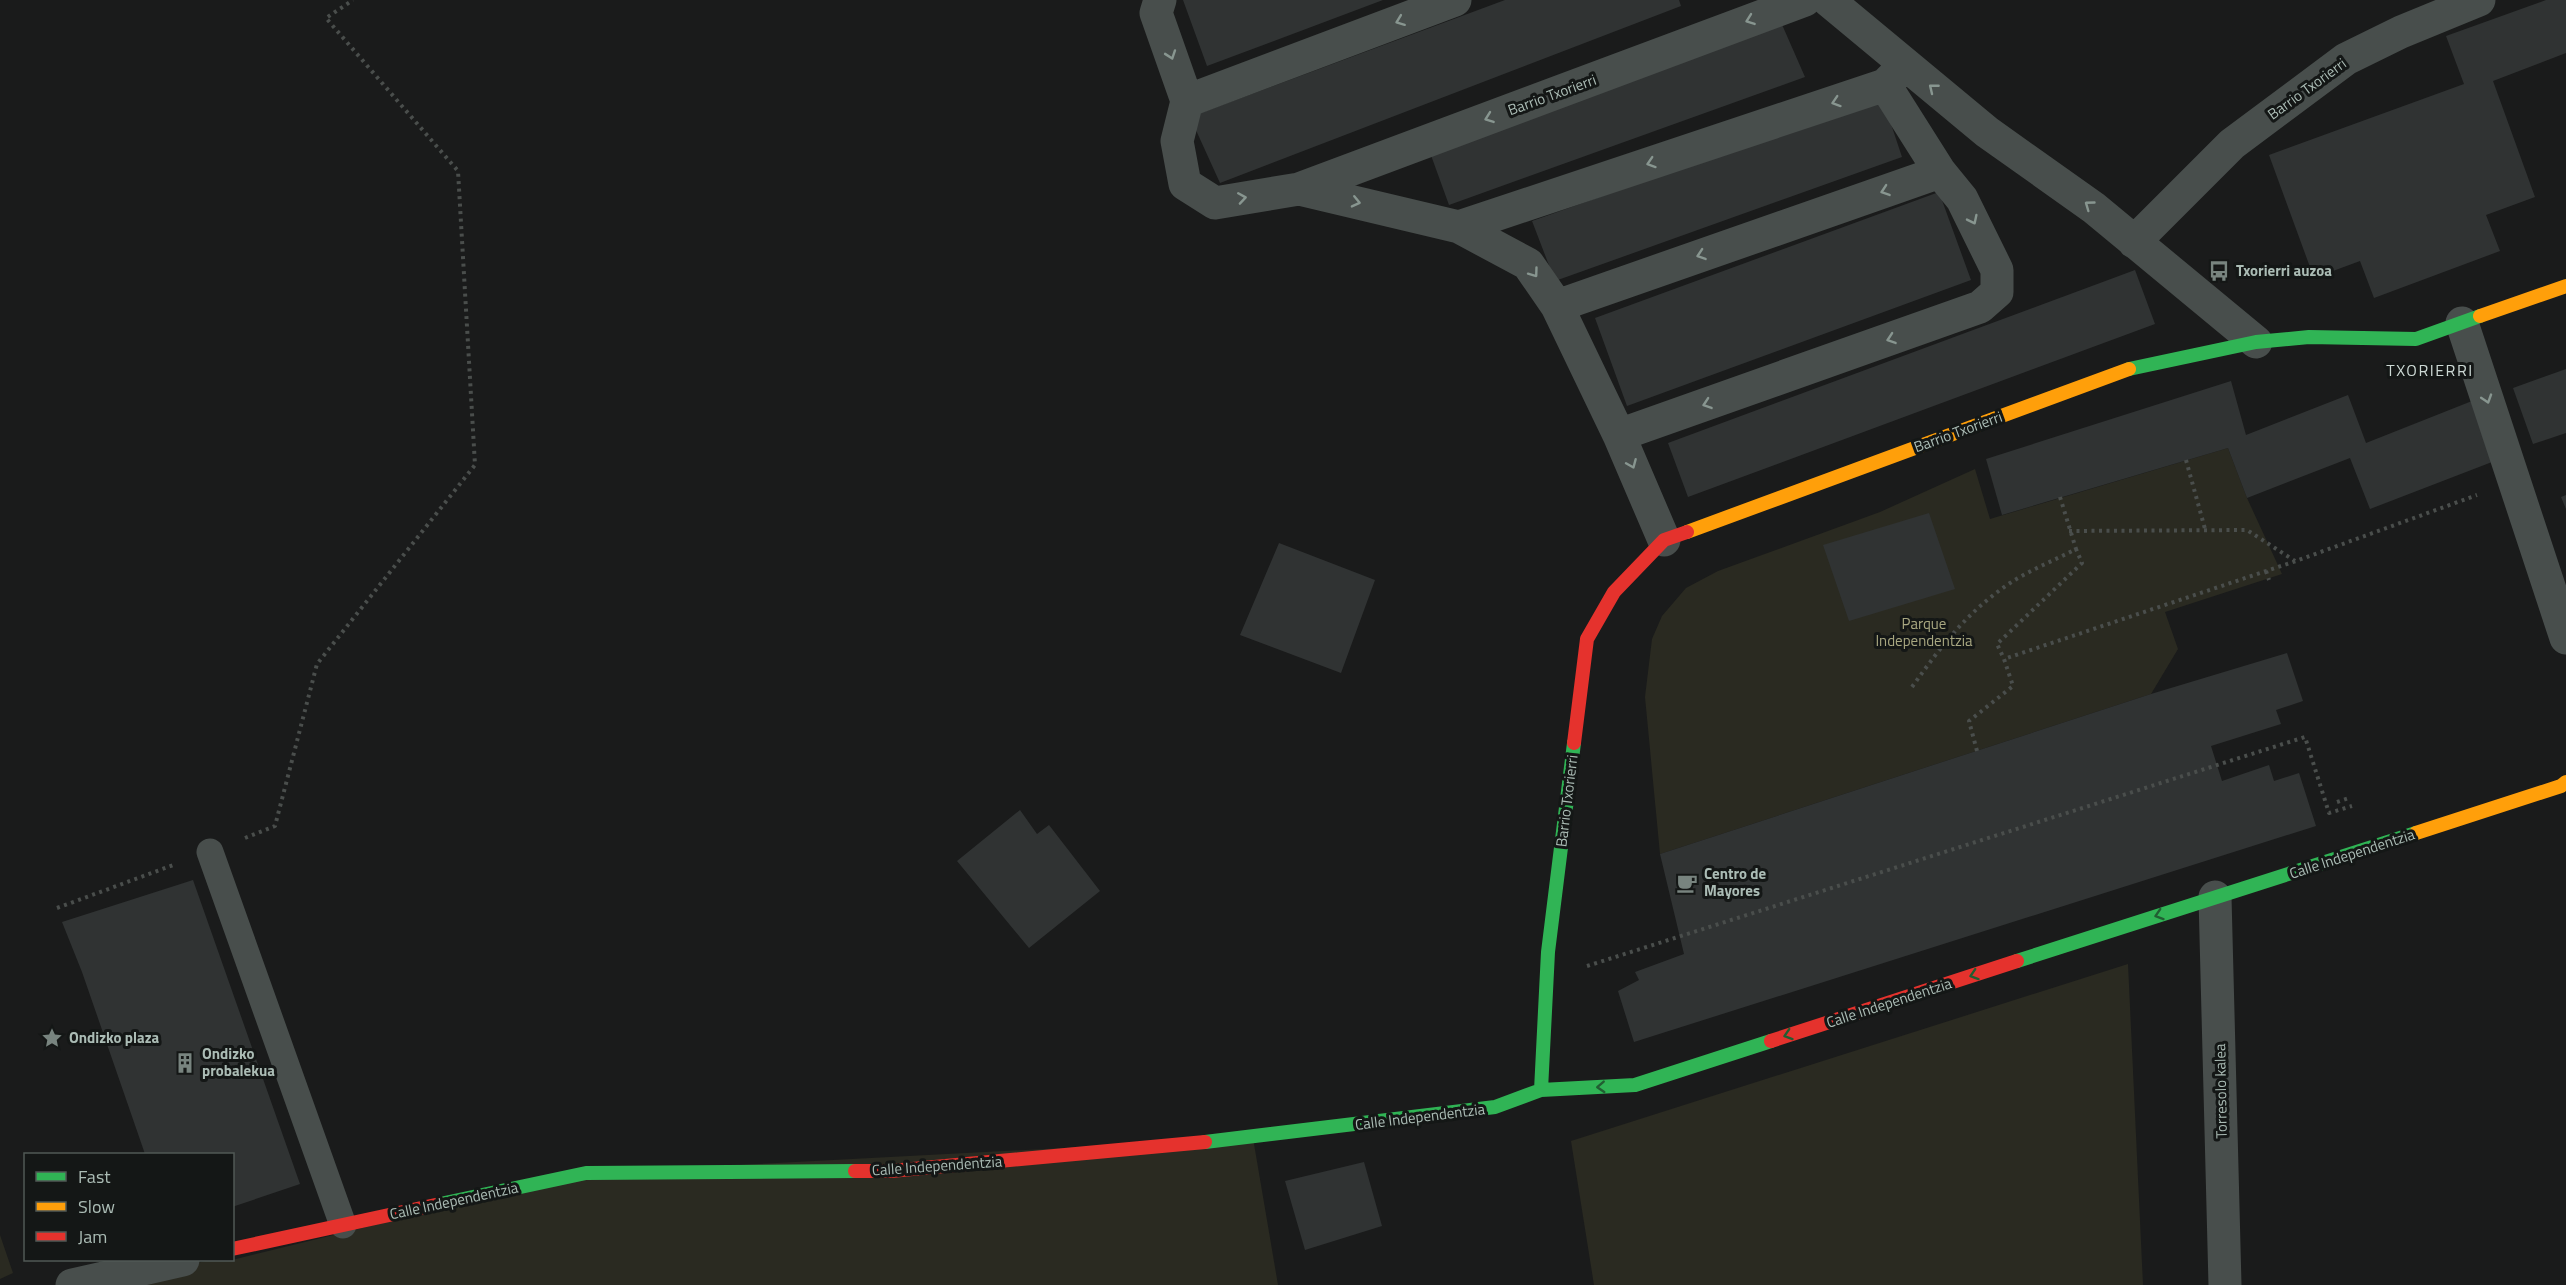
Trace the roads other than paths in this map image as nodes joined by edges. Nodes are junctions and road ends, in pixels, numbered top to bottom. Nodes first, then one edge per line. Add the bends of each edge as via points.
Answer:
1 (1160, 0) edge
2 (1455, 0) edge
3 (1805, 0) edge
4 (1828, 0) edge
5 (2480, 0) edge
6 (1895, 75) junction
7 (1187, 101) junction
8 (1940, 172) junction
9 (1299, 189) junction
10 (1460, 227) junction
11 (2134, 242) junction
12 (2566, 286) edge
13 (1557, 306) junction
14 (2462, 323) junction
15 (2256, 342) junction
16 (1619, 435) junction
17 (1664, 540) junction
18 (2566, 638) edge
19 (2566, 782) edge
20 (210, 852) road end
21 (2215, 897) junction
22 (1541, 1090) junction
23 (343, 1225) junction
24 (234, 1249) edge
25 (179, 1261) edge
26 (72, 1285) edge
27 (2225, 1285) edge

1 -> 7 street via 1156,13
2 -> 7 street
3 -> 9 street, Barrio Txorierri
4 - 6 street
5 - 11 street, Barrio Txorierri via 2346,59 2232,144
6 - 8 street
6 -> 10 street
11 -> 6 street via 2094,208 1987,132
7 -> 9 street, Barrio Txorierri via 1177,141 1185,184 1215,203
8 -> 13 street
8 -> 16 street via 1962,199 1997,270 1997,292 1980,307
9 -> 10 street, Barrio Txorierri
10 -> 13 street, Barrio Txorierri via 1528,264
11 - 15 street
12 - 14 street, Barrio Txorierri
13 - 16 street, Barrio Txorierri
14 - 15 street, Barrio Txorierri via 2416,339 2309,337
14 -> 18 street
15 - 17 street, Barrio Txorierri via 2126,370
16 -> 17 street, Barrio Txorierri
17 - 22 street, Barrio Txorierri via 1614,592 1587,639 1546,980
19 - 21 street, Calle Independentzia
20 - 23 lane
21 -> 22 street, Calle Independentzia via 1635,1085
21 - 27 street, Torresolo kalea
22 - 23 street, Calle Independentzia via 1495,1107 1271,1136 891,1171 586,1173
23 - 24 street, Calle Independentzia
25 - 26 street

